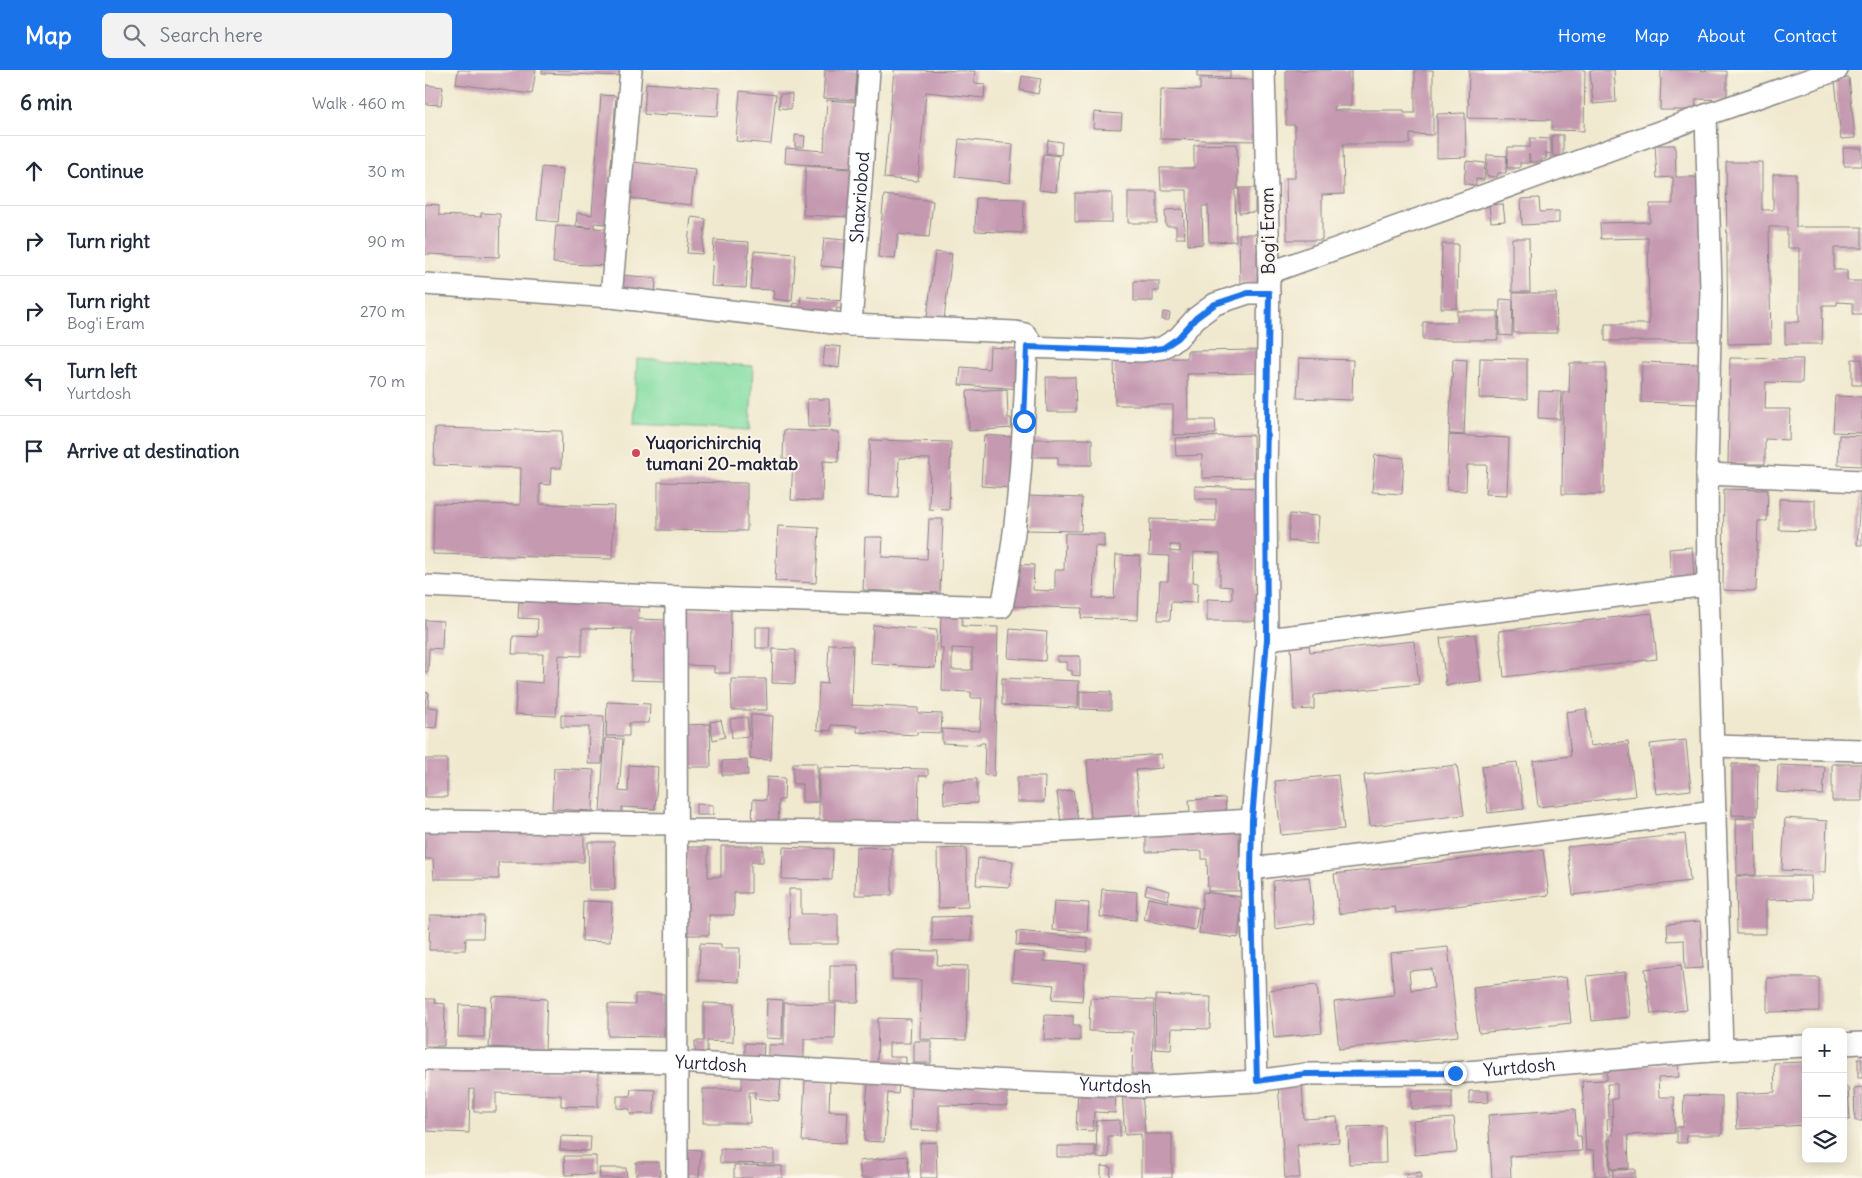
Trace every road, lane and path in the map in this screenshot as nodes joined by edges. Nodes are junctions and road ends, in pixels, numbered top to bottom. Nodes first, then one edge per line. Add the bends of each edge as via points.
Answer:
1 (631, 70) edge
2 (869, 70) edge
3 (1264, 70) edge
4 (1837, 70) edge
5 (1706, 115) junction
6 (1269, 283) junction
7 (425, 284) edge
8 (611, 298) junction
9 (851, 325) junction
10 (1027, 347) junction
11 (1707, 474) junction
12 (1862, 481) edge
13 (425, 586) edge
14 (1708, 586) junction
15 (676, 597) junction
16 (1267, 639) junction
17 (1713, 746) junction
18 (1862, 750) edge
19 (1715, 811) junction
20 (1252, 820) junction
21 (425, 821) edge
22 (676, 827) junction
23 (1251, 869) junction
24 (1862, 1043) edge
25 (1847, 1044) edge
26 (1802, 1046) edge
27 (1722, 1050) junction
28 (425, 1059) edge
29 (676, 1062) junction
30 (1257, 1081) junction
31 (677, 1178) edge

1 - 8 street
2 - 9 street, Shaxriobod
3 - 6 street, Bog'i Eram
4 - 5 street
5 - 6 street
5 - 11 street via 1711,288
6 - 10 street via 1215,304 1163,348 1141,351
6 - 16 street, Bog'i Eram
7 - 8 street
8 - 9 street
9 - 10 street via 1015,332 1025,334 1029,339
10 - 15 street via 1024,421 1009,572 1002,607
11 - 12 street
11 - 14 street
13 - 15 street
14 - 16 street
14 - 17 street
15 - 22 street
16 - 20 street, Bog'i Eram
17 - 18 street
17 - 19 street
19 - 23 street
19 - 27 street
20 - 22 street via 1012,834
20 - 23 street, Bog'i Eram
21 - 22 street
22 - 29 street
23 - 30 street, Bog'i Eram
24 - 25 street
26 - 27 street, Yurtdosh
27 - 30 street, Yurtdosh via 1455,1073 1305,1074
28 - 29 street, Yurtdosh
29 - 30 street, Yurtdosh via 1146,1087
29 - 31 street

